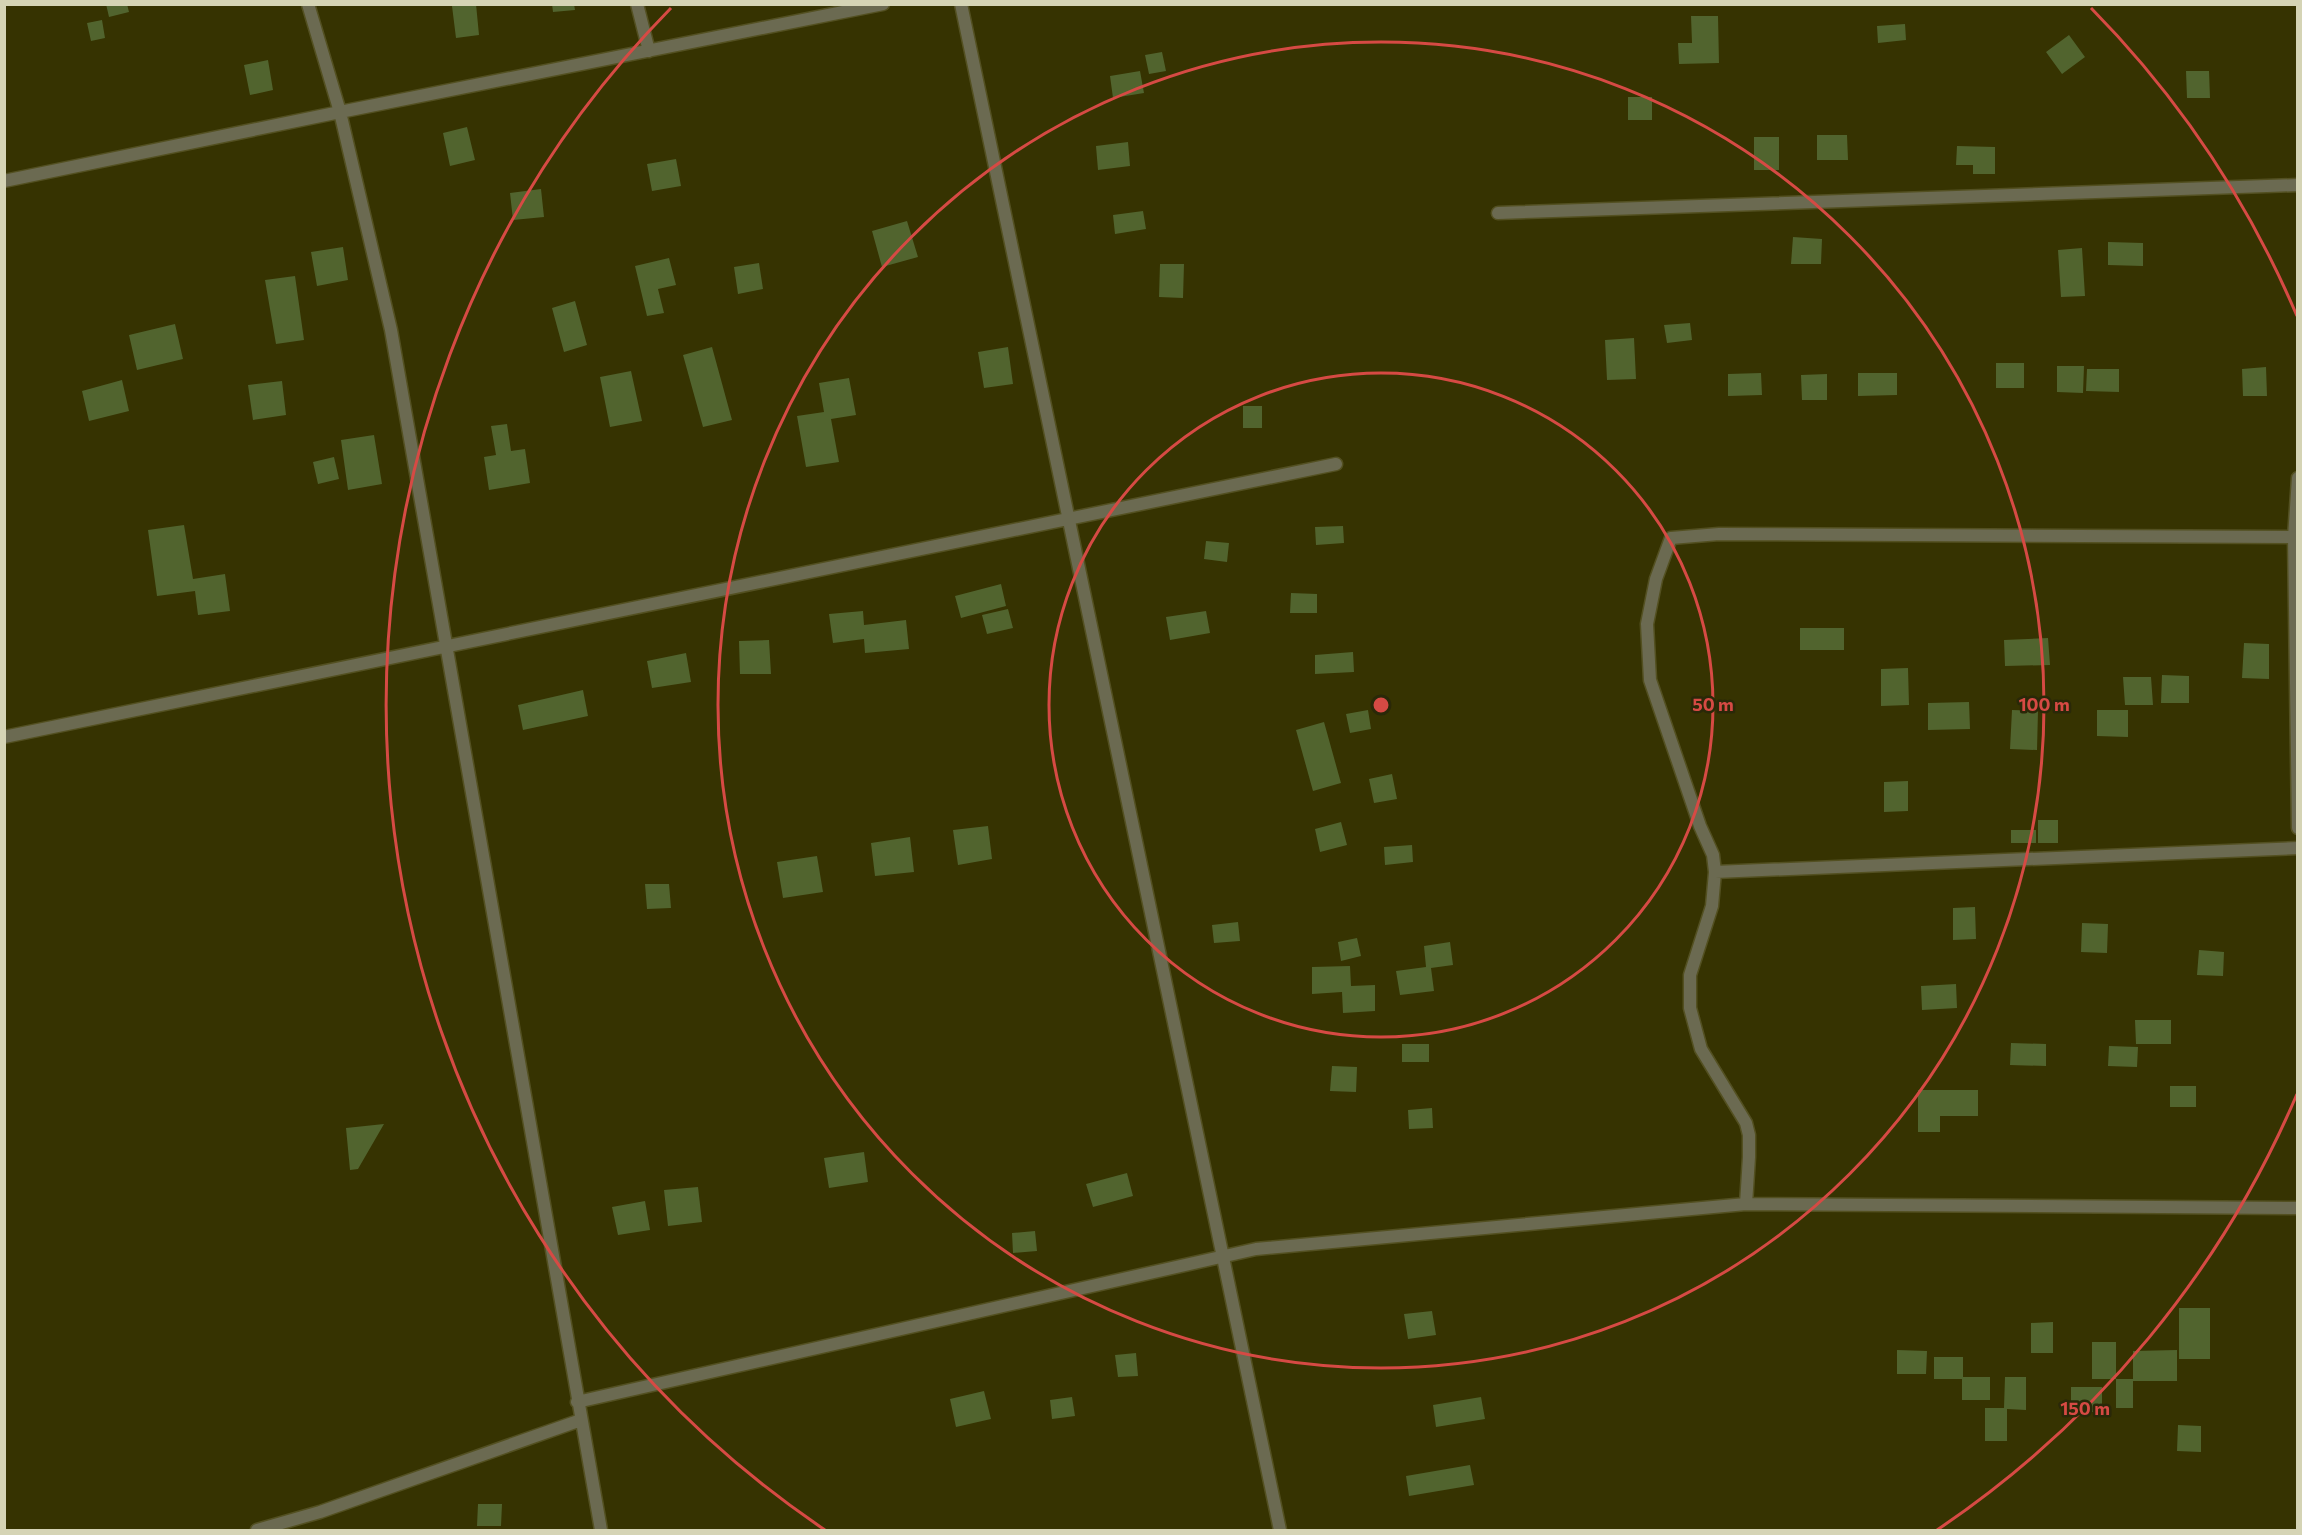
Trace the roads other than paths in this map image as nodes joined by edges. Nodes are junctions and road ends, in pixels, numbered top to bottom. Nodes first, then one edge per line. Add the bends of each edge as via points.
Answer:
1 (308, 4) edge
2 (637, 4) edge
3 (883, 4) edge
4 (961, 4) edge
5 (649, 51) junction
6 (340, 112) junction
7 (4, 181) edge
8 (2298, 185) edge
9 (1498, 213) dead end
10 (1336, 464) dead end
11 (2298, 478) edge
12 (1067, 518) junction
13 (2294, 537) junction
14 (446, 646) junction
15 (4, 737) edge
16 (2298, 828) edge
17 (2298, 848) edge
18 (1715, 872) junction
19 (1746, 1204) junction
20 (2298, 1208) edge
21 (1222, 1257) junction
22 (577, 1402) junction
23 (581, 1420) junction
24 (257, 1530) edge
25 (601, 1530) edge
26 (1280, 1530) edge

1 - 6 street
2 - 5 street
3 - 5 street
4 - 12 street
5 - 6 street
6 - 7 street
6 - 14 street via 391,330
8 - 9 street
10 - 12 street
11 - 13 street
12 - 14 street
12 - 21 street
13 - 16 street
13 - 18 street via 1719,534 1671,538 1656,579 1647,624 1650,680 1713,855
14 - 15 street
14 - 22 street
17 - 18 street
18 - 19 street via 1712,906 1690,975 1690,1008 1701,1049 1746,1123
19 - 20 street
19 - 21 street via 1256,1249
21 - 22 street
21 - 26 street
22 - 23 street
23 - 24 street via 320,1512
23 - 25 street

